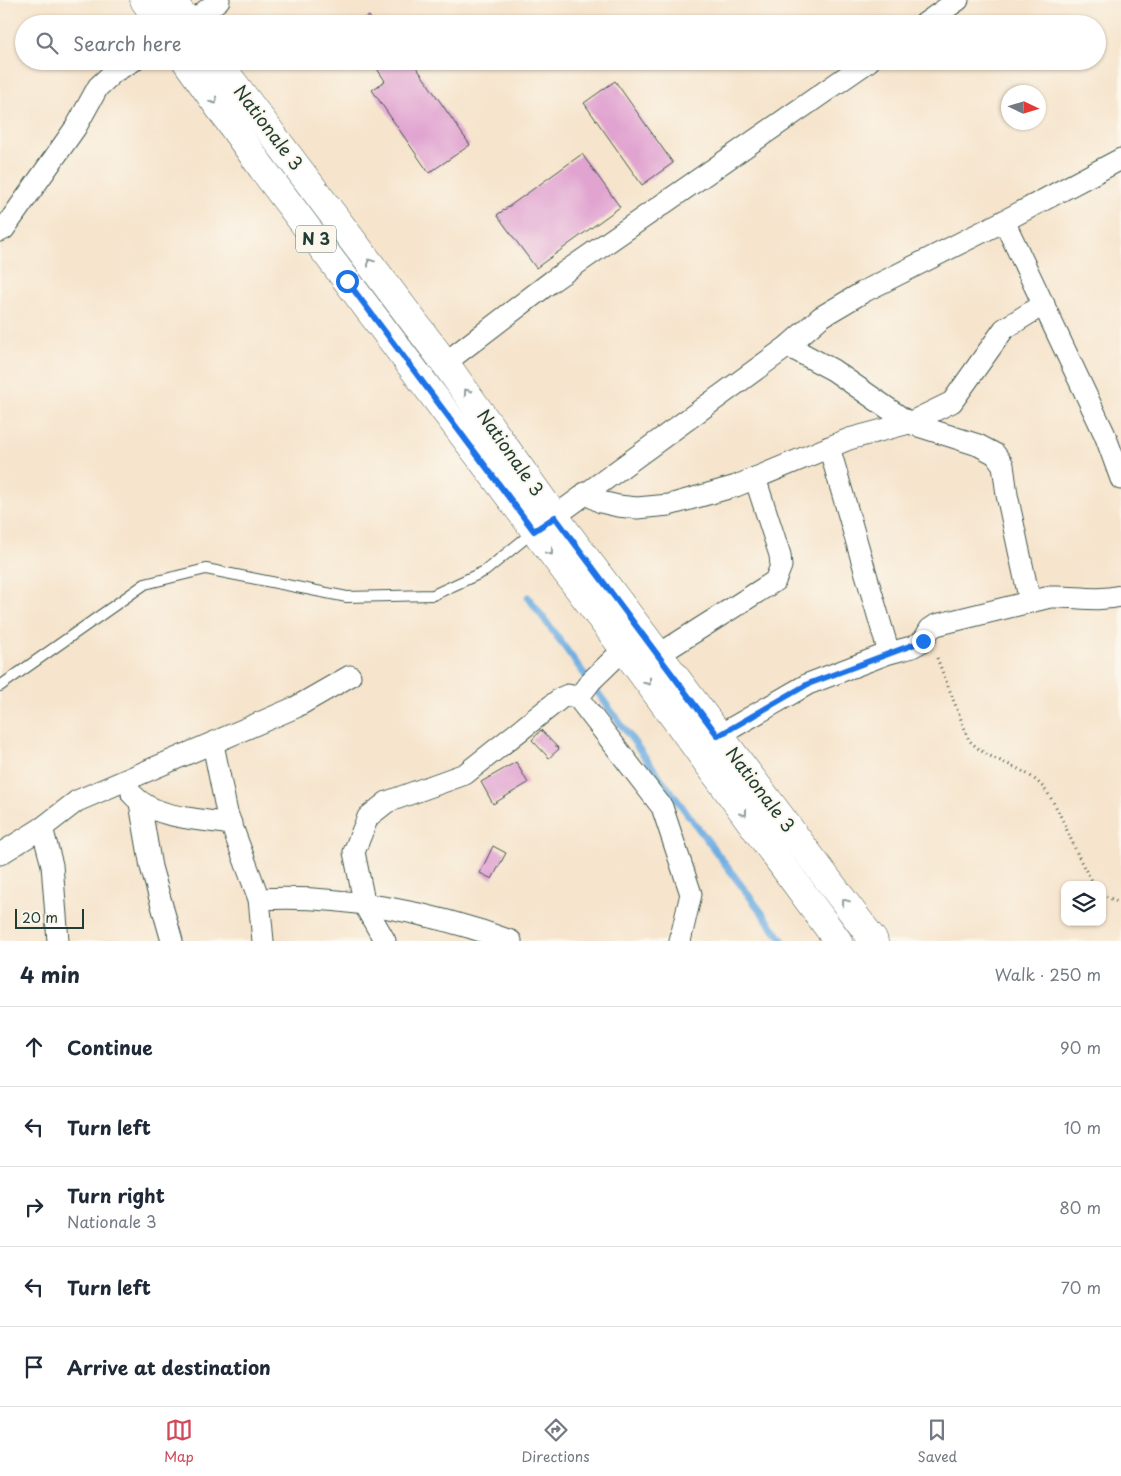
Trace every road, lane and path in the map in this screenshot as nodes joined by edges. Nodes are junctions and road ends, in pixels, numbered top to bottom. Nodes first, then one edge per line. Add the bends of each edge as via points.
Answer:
1 (144, 0) edge
2 (172, 0) edge
3 (219, 0) edge
4 (958, 0) edge
5 (154, 15) edge
6 (183, 15) edge
7 (200, 15) edge
8 (937, 15) edge
9 (117, 70) edge
10 (192, 70) edge
11 (224, 70) edge
12 (856, 70) edge
13 (1118, 167) edge
14 (1004, 221) junction
15 (0, 231) edge
16 (1044, 304) junction
17 (788, 346) junction
18 (445, 362) junction
19 (909, 423) junction
20 (829, 447) junction
21 (755, 478) junction
22 (1121, 479) edge
23 (585, 494) junction
24 (545, 524) junction
25 (1121, 596) edge
26 (1030, 602) junction
27 (928, 634) junction
28 (624, 649) junction
29 (889, 653) junction
30 (658, 655) junction
31 (350, 676) dead end
32 (0, 686) edge
33 (578, 698) junction
34 (718, 736) junction
35 (213, 744) junction
36 (122, 782) junction
37 (140, 803) junction
38 (231, 824) junction
39 (42, 828) junction
40 (0, 854) edge
41 (1092, 881) edge
42 (1106, 896) edge
43 (259, 899) junction
44 (1121, 904) edge
45 (365, 906) junction
46 (58, 941) edge
47 (172, 941) edge
48 (263, 941) edge
49 (386, 941) edge
50 (510, 941) edge
51 (680, 941) edge
52 (838, 941) edge
53 (874, 941) edge

1 - 5 main road
2 - 6 main road
3 - 7 street
4 - 8 street
9 - 15 street via 98,87 76,127
10 -> 24 main road, N 3 via 262,168
18 -> 11 main road, Nationale 3 / N 3
12 - 18 street via 552,281
13 - 14 street
14 - 16 street
14 - 17 street via 865,291 822,317
16 - 19 street via 1004,329 952,402
16 - 22 street via 1105,435
17 - 19 street via 848,380
17 - 23 street
24 -> 18 main road, Nationale 3 / N 3
19 - 20 street
19 - 26 street via 978,445 995,454 1003,465
20 - 21 street
20 - 29 street
21 - 23 street via 653,508 618,506
21 - 30 street via 780,555 779,574 775,581
23 - 24 street
24 -> 28 main road, N 3
24 - 30 main road, Nationale 3 / N 3
24 - 32 lane via 485,571 433,595 347,597 206,569 145,584
25 - 26 street via 1102,601 1065,597
26 - 27 street via 936,625
27 - 29 street via 912,647
27 - 41 path via 970,740 979,751 1021,768 1041,786
28 - 33 street
28 -> 52 main road, N 3
29 - 34 street via 808,684
30 - 34 main road, Nationale 3 / N 3
31 - 35 street via 296,706
33 - 45 street via 561,698 465,774 387,802 368,817 354,852
33 - 51 street via 662,807 691,894
53 -> 34 main road, Nationale 3 / N 3
35 - 36 street
35 - 38 street
36 - 37 street
36 - 39 street via 77,801
37 - 38 street via 163,812
37 - 47 street via 151,867
38 - 43 street
39 - 40 street
39 - 46 street via 52,865
42 - 44 path
43 - 45 street via 310,897
43 - 48 street
45 - 49 street
45 - 50 street via 411,913

